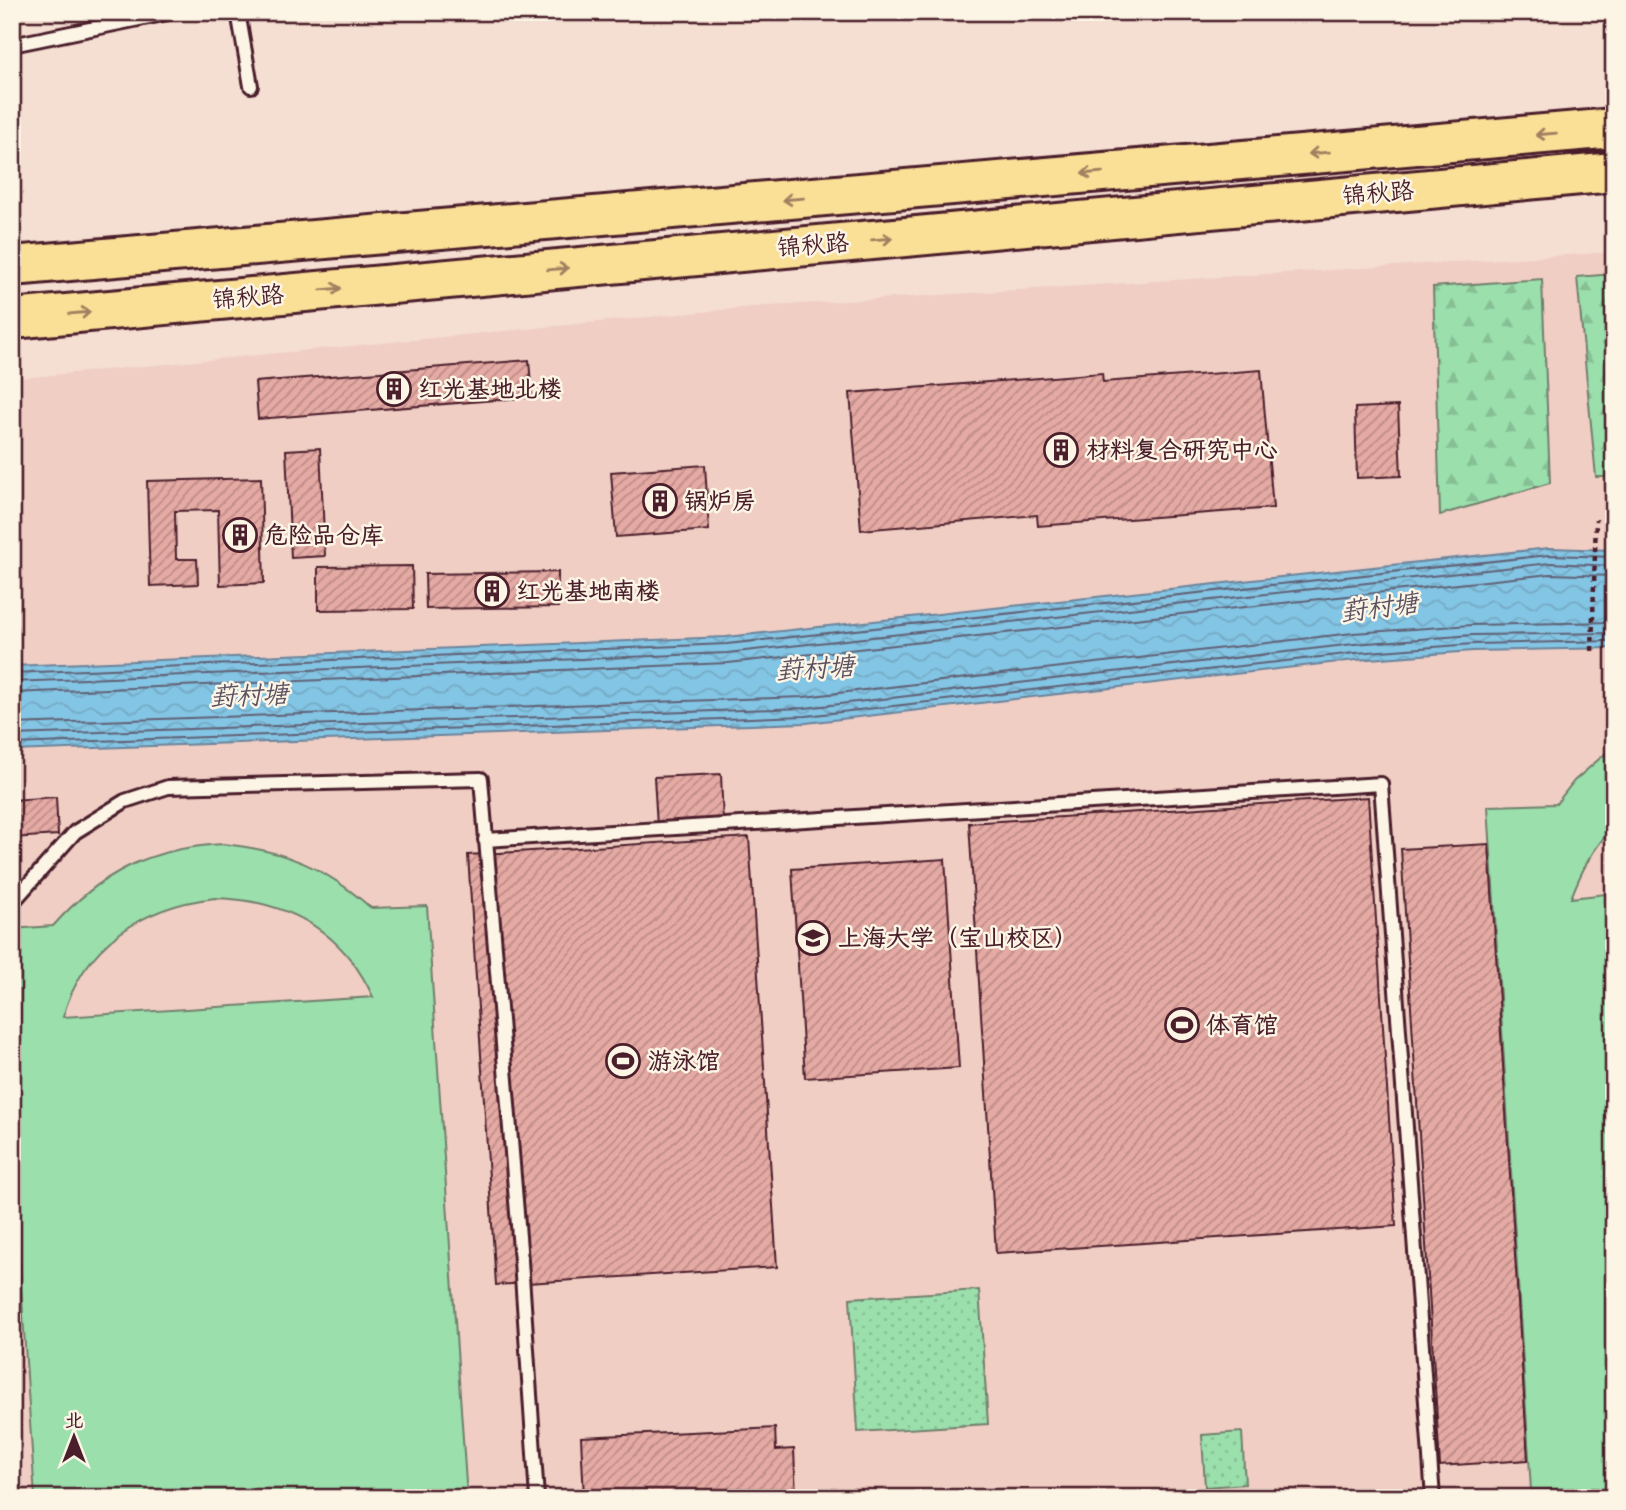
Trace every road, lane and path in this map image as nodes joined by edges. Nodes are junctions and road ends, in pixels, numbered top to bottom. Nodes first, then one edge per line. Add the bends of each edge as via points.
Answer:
1 (173, 12) edge
2 (238, 12) edge
3 (12, 45) edge
4 (251, 86) dead end
5 (1614, 128) edge
6 (1614, 172) edge
7 (12, 266) edge
8 (12, 319) edge
9 (1596, 519) dead end
10 (1592, 651) dead end
11 (485, 840) junction
12 (12, 903) edge
13 (537, 1498) edge
14 (1433, 1498) edge

1 - 3 lane
2 - 4 lane
5 -> 7 main road, 锦秋路
8 -> 6 main road, 锦秋路
9 - 10 path
11 - 12 lane via 481,779 168,787 125,801 75,832
11 - 13 lane
11 - 14 lane via 1381,784

